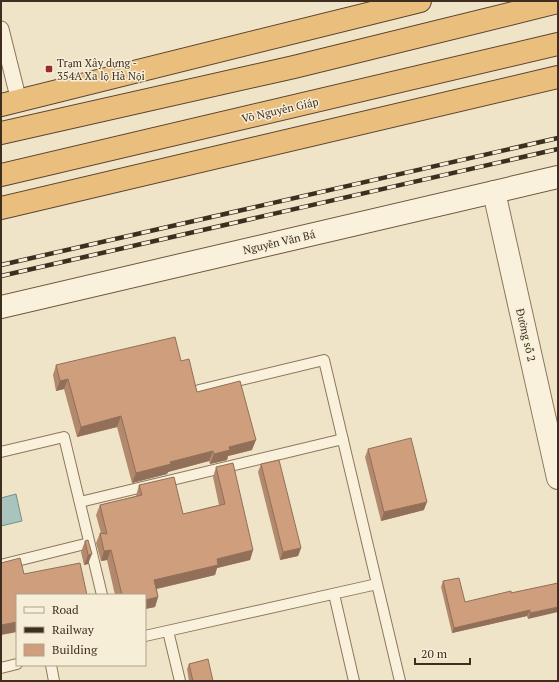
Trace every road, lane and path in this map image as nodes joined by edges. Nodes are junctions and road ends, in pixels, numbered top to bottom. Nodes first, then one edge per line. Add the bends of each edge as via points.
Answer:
1 (420, 1) edge
2 (558, 2) edge
3 (1, 29) edge
4 (558, 44) edge
5 (558, 77) edge
6 (10, 103) edge
7 (1, 133) edge
8 (1, 176) edge
9 (558, 177) edge
10 (494, 192) junction
11 (1, 208) edge
12 (1, 307) edge
13 (199, 390) edge
14 (343, 439) junction
15 (1, 452) edge
16 (558, 478) edge
17 (80, 502) junction
18 (89, 543) junction
19 (1, 565) edge
20 (377, 584) junction
21 (102, 594) edge
22 (334, 594) junction
23 (168, 631) junction
24 (146, 636) edge
25 (16, 664) edge
26 (51, 666) edge
27 (1, 668) edge
28 (54, 681) edge
29 (180, 681) edge
30 (354, 681) edge
31 (400, 681) edge

1 - 6 highway
2 - 7 highway via 294,67
3 - 6 street
4 - 8 highway, Võ Nguyên Giáp
5 - 11 highway
9 - 10 main road, Nguyễn Văn Bá
10 - 12 main road, Nguyễn Văn Bá
10 - 16 main road, Đường số 2
13 - 14 lane via 324,360
14 - 17 lane
14 - 20 lane
15 - 17 lane via 64,437
17 - 18 lane
18 - 19 lane
18 - 21 lane
20 - 22 lane
20 - 31 lane
22 - 23 lane
22 - 30 lane
23 - 24 lane
23 - 29 lane
25 - 27 lane
26 - 28 lane

